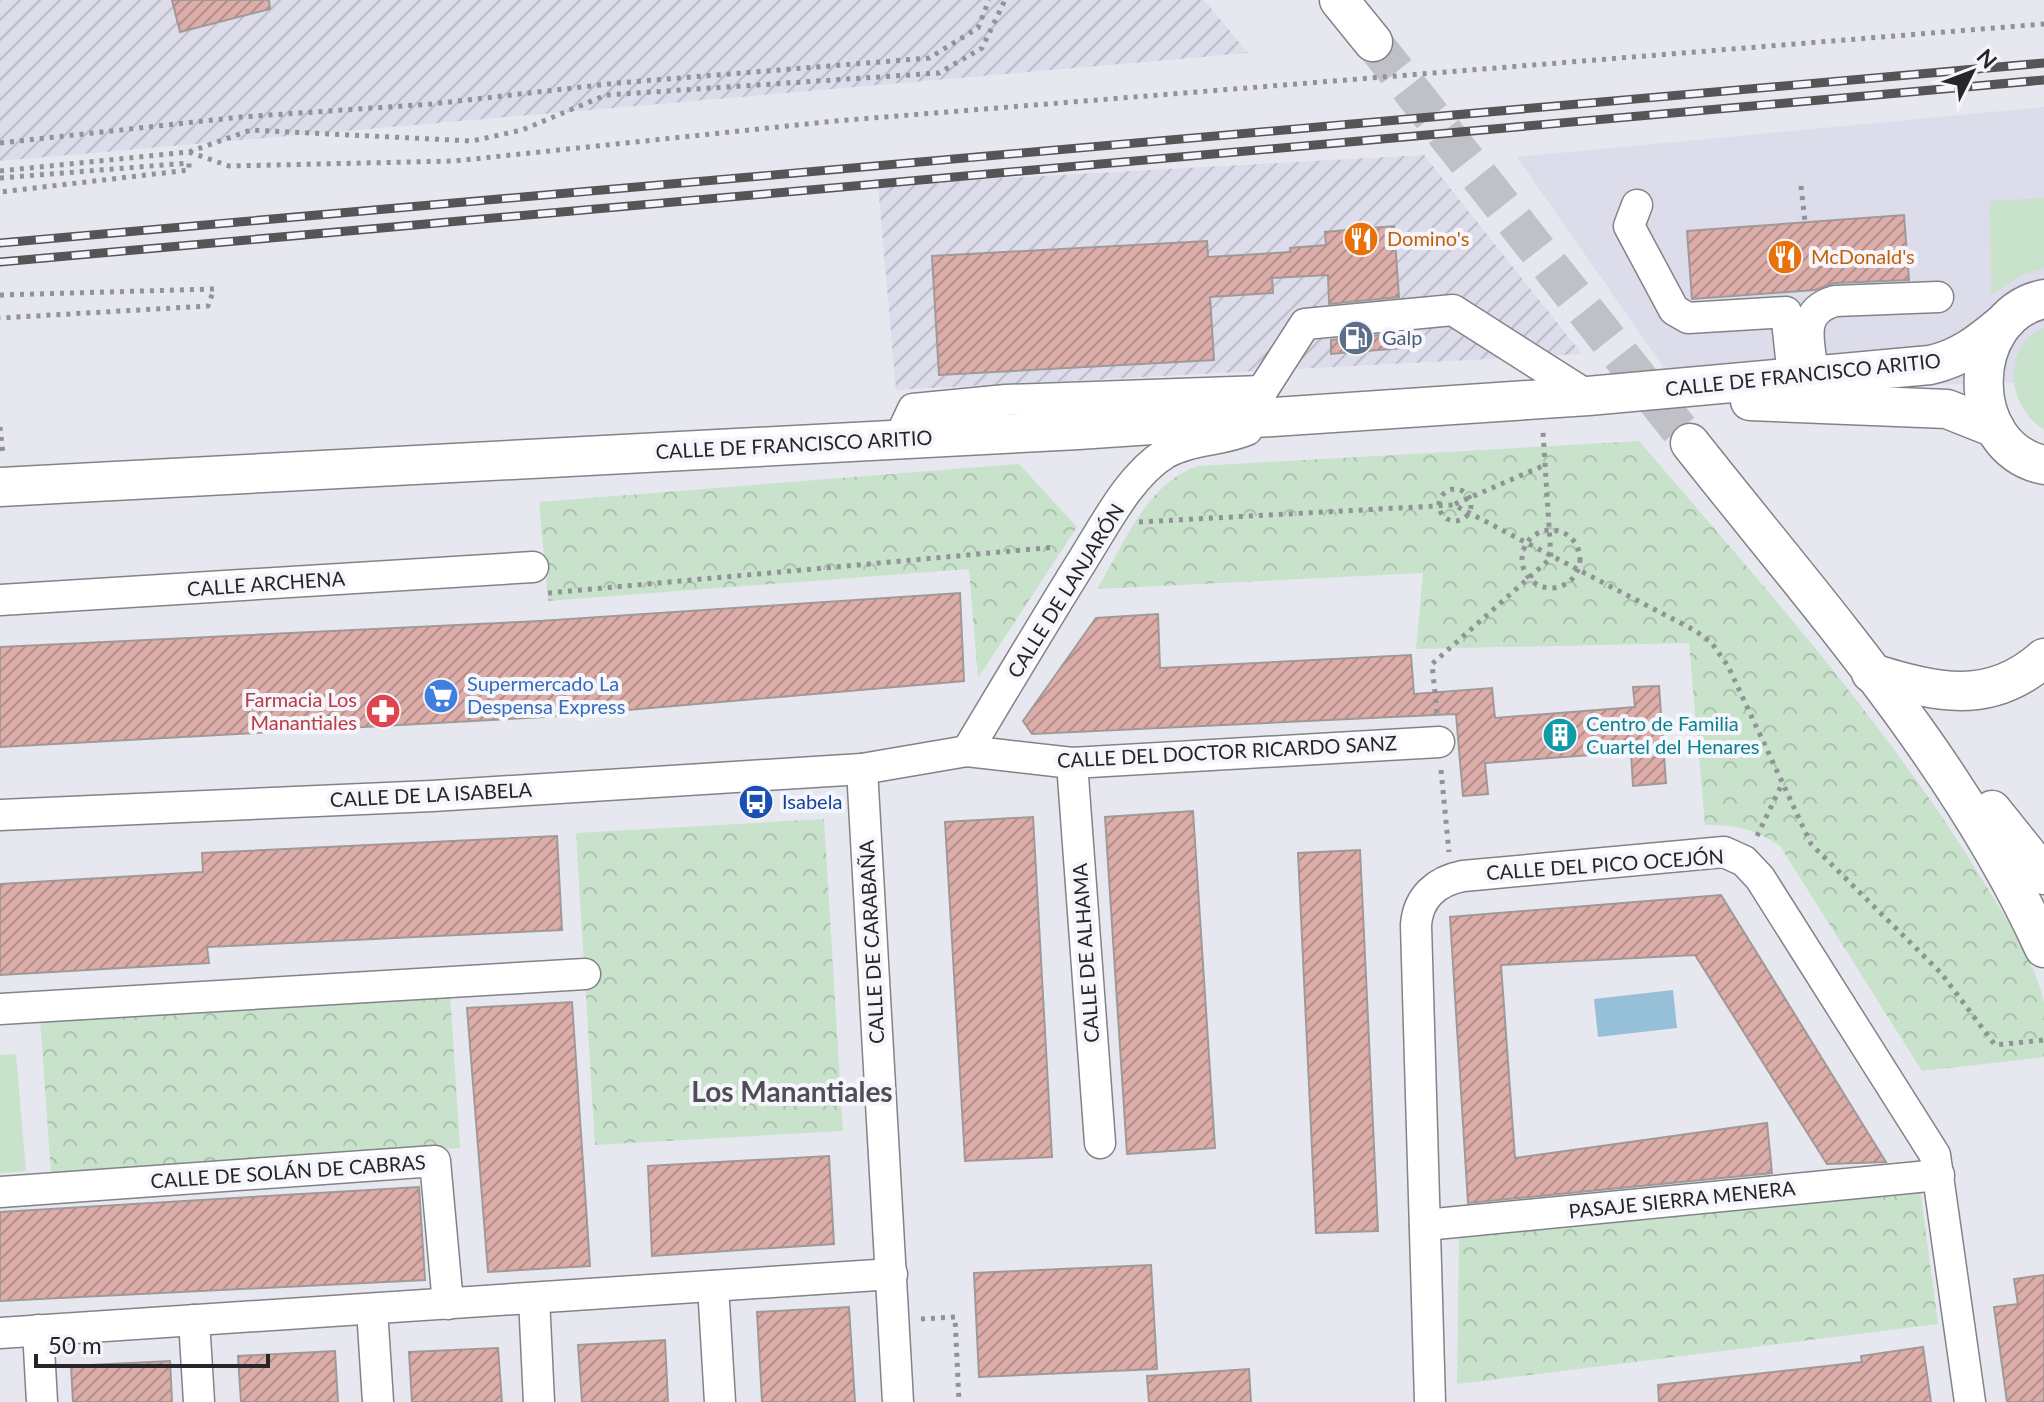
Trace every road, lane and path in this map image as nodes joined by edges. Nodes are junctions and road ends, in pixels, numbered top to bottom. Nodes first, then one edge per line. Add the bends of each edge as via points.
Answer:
1 (989, 0) edge
2 (1005, 0) edge
3 (1339, 0) edge
4 (2044, 24) edge
5 (1373, 42) tunnel mouth
6 (0, 143) edge
7 (189, 152) junction
8 (0, 171) edge
9 (0, 178) edge
10 (1801, 186) dead end
11 (0, 192) edge
12 (1637, 205) dead end
13 (1805, 222) dead end
14 (0, 295) edge
15 (1938, 297) dead end
16 (2044, 299) edge
17 (0, 318) edge
18 (2006, 321) junction
19 (1803, 375) junction
20 (1588, 396) junction
21 (1541, 399) junction
22 (1265, 407) junction
23 (1995, 428) junction
24 (1690, 443) tunnel mouth
25 (1545, 465) junction
26 (2041, 466) edge
27 (0, 487) edge
28 (1470, 498) junction
29 (1454, 505) junction
30 (1439, 506) junction
31 (1469, 514) junction
32 (1550, 530) junction
33 (1100, 533) junction
34 (1526, 544) junction
35 (1551, 558) junction
36 (533, 567) joint
37 (1578, 571) junction
38 (1529, 578) junction
39 (0, 600) edge
40 (2044, 658) edge
41 (1871, 673) junction
42 (1439, 742) junction
43 (967, 751) junction
44 (1072, 763) junction
45 (862, 769) junction
46 (1782, 783) junction
47 (0, 815) edge
48 (1744, 861) junction
49 (2044, 875) edge
50 (1451, 878) junction
51 (2044, 948) edge
52 (585, 974) dead end
53 (0, 1009) edge
54 (2044, 1040) edge
55 (1100, 1143) dead end
56 (1939, 1175) junction
57 (0, 1192) edge
58 (1425, 1225) junction
59 (892, 1274) junction
60 (713, 1286) junction
61 (534, 1298) junction
62 (448, 1304) junction
63 (372, 1309) junction
64 (194, 1320) junction
65 (892, 1320) junction
66 (38, 1330) junction
67 (0, 1333) edge
68 (42, 1402) edge
69 (199, 1402) edge
70 (378, 1402) edge
71 (539, 1402) edge
72 (720, 1402) edge
73 (898, 1402) edge
74 (959, 1402) edge
75 (1430, 1402) edge
76 (1970, 1402) edge

1 - 6 path via 978,28 929,58
2 - 7 path via 982,48 939,73 606,95 533,126 472,141 251,130
3 - 5 main road
4 - 7 path via 835,121 454,161 229,166
7 - 8 path
9 - 11 path via 189,163 189,170
10 - 13 path
12 - 19 street via 1629,226 1674,310 1688,318 1786,312
14 - 17 path via 214,289 208,306
15 - 19 street via 1822,304 1809,321
16 - 18 main road, CALLE DE FRANCISCO ARITIO
18 - 19 main road, CALLE DE FRANCISCO ARITIO via 1950,361
18 - 23 main road via 1989,344 1982,372 1984,401
19 - 20 main road, CALLE DE FRANCISCO ARITIO
20 - 21 main road, CALLE DE FRANCISCO ARITIO
20 - 22 street via 1453,310 1305,324
20 - 23 main road, CALLE DE FRANCISCO ARITIO via 1910,406 1947,409
21 - 22 main road, CALLE DE FRANCISCO ARITIO
21 - 25 path
22 - 27 main road, CALLE DE FRANCISCO ARITIO via 1204,407 899,439
22 - 33 street, CALLE DE LANJARÓN via 1230,437 1186,444 1163,455 1137,479
23 - 26 main road
24 - 41 main road
25 - 28 path
25 - 32 path
28 - 29 path
28 - 30 path via 1453,489 1443,493
28 - 31 path
29 - 30 path
29 - 31 path
30 - 31 path via 1450,520
30 - 33 path
31 - 34 path
32 - 34 path
32 - 35 path
32 - 37 path via 1574,541
33 - 36 path via 534,594
33 - 43 street, CALLE DE LANJARÓN
34 - 35 path
34 - 38 path via 1521,557
35 - 37 path
35 - 38 path
36 - 39 street, CALLE ARCHENA
37 - 38 path via 1569,583 1551,589
37 - 46 path via 1711,642 1728,666
38 - 42 path via 1432,664
40 - 41 main road via 2011,681 1964,693
41 - 49 main road via 1922,721
41 - 51 main road via 1993,849
42 - 44 street, CALLE DEL DOCTOR RICARDO SANZ
42 - 50 path
43 - 44 street, CALLE DEL DOCTOR RICARDO SANZ
43 - 45 street
44 - 55 street, CALLE DE ALHAMA
45 - 47 street, CALLE DE LA ISABELA via 432,796
45 - 59 street, CALLE DE CARABAÑA
46 - 48 path
46 - 54 path via 1811,844 1941,973 1995,1045
48 - 50 street, CALLE DEL PICO OCEJÓN via 1724,852
48 - 56 street, CALLE DEL PICO OCEJÓN via 1760,878 1924,1137
50 - 58 street via 1423,900 1417,917
52 - 53 street
56 - 58 street, PASAJE SIERRA MENERA
56 - 76 street, CALLE DEL PICO OCEJÓN
57 - 62 street, CALLE DE SOLÁN DE CABRAS via 435,1161
58 - 75 street
59 - 60 street
59 - 65 street, CALLE DE CARABAÑA
60 - 61 street
60 - 72 street
61 - 62 street
61 - 71 street
62 - 63 street
63 - 64 street
63 - 70 street
64 - 66 street
64 - 69 street
65 - 73 street, CALLE DE CARABAÑA
65 - 74 path via 955,1317
66 - 67 street
66 - 68 street

